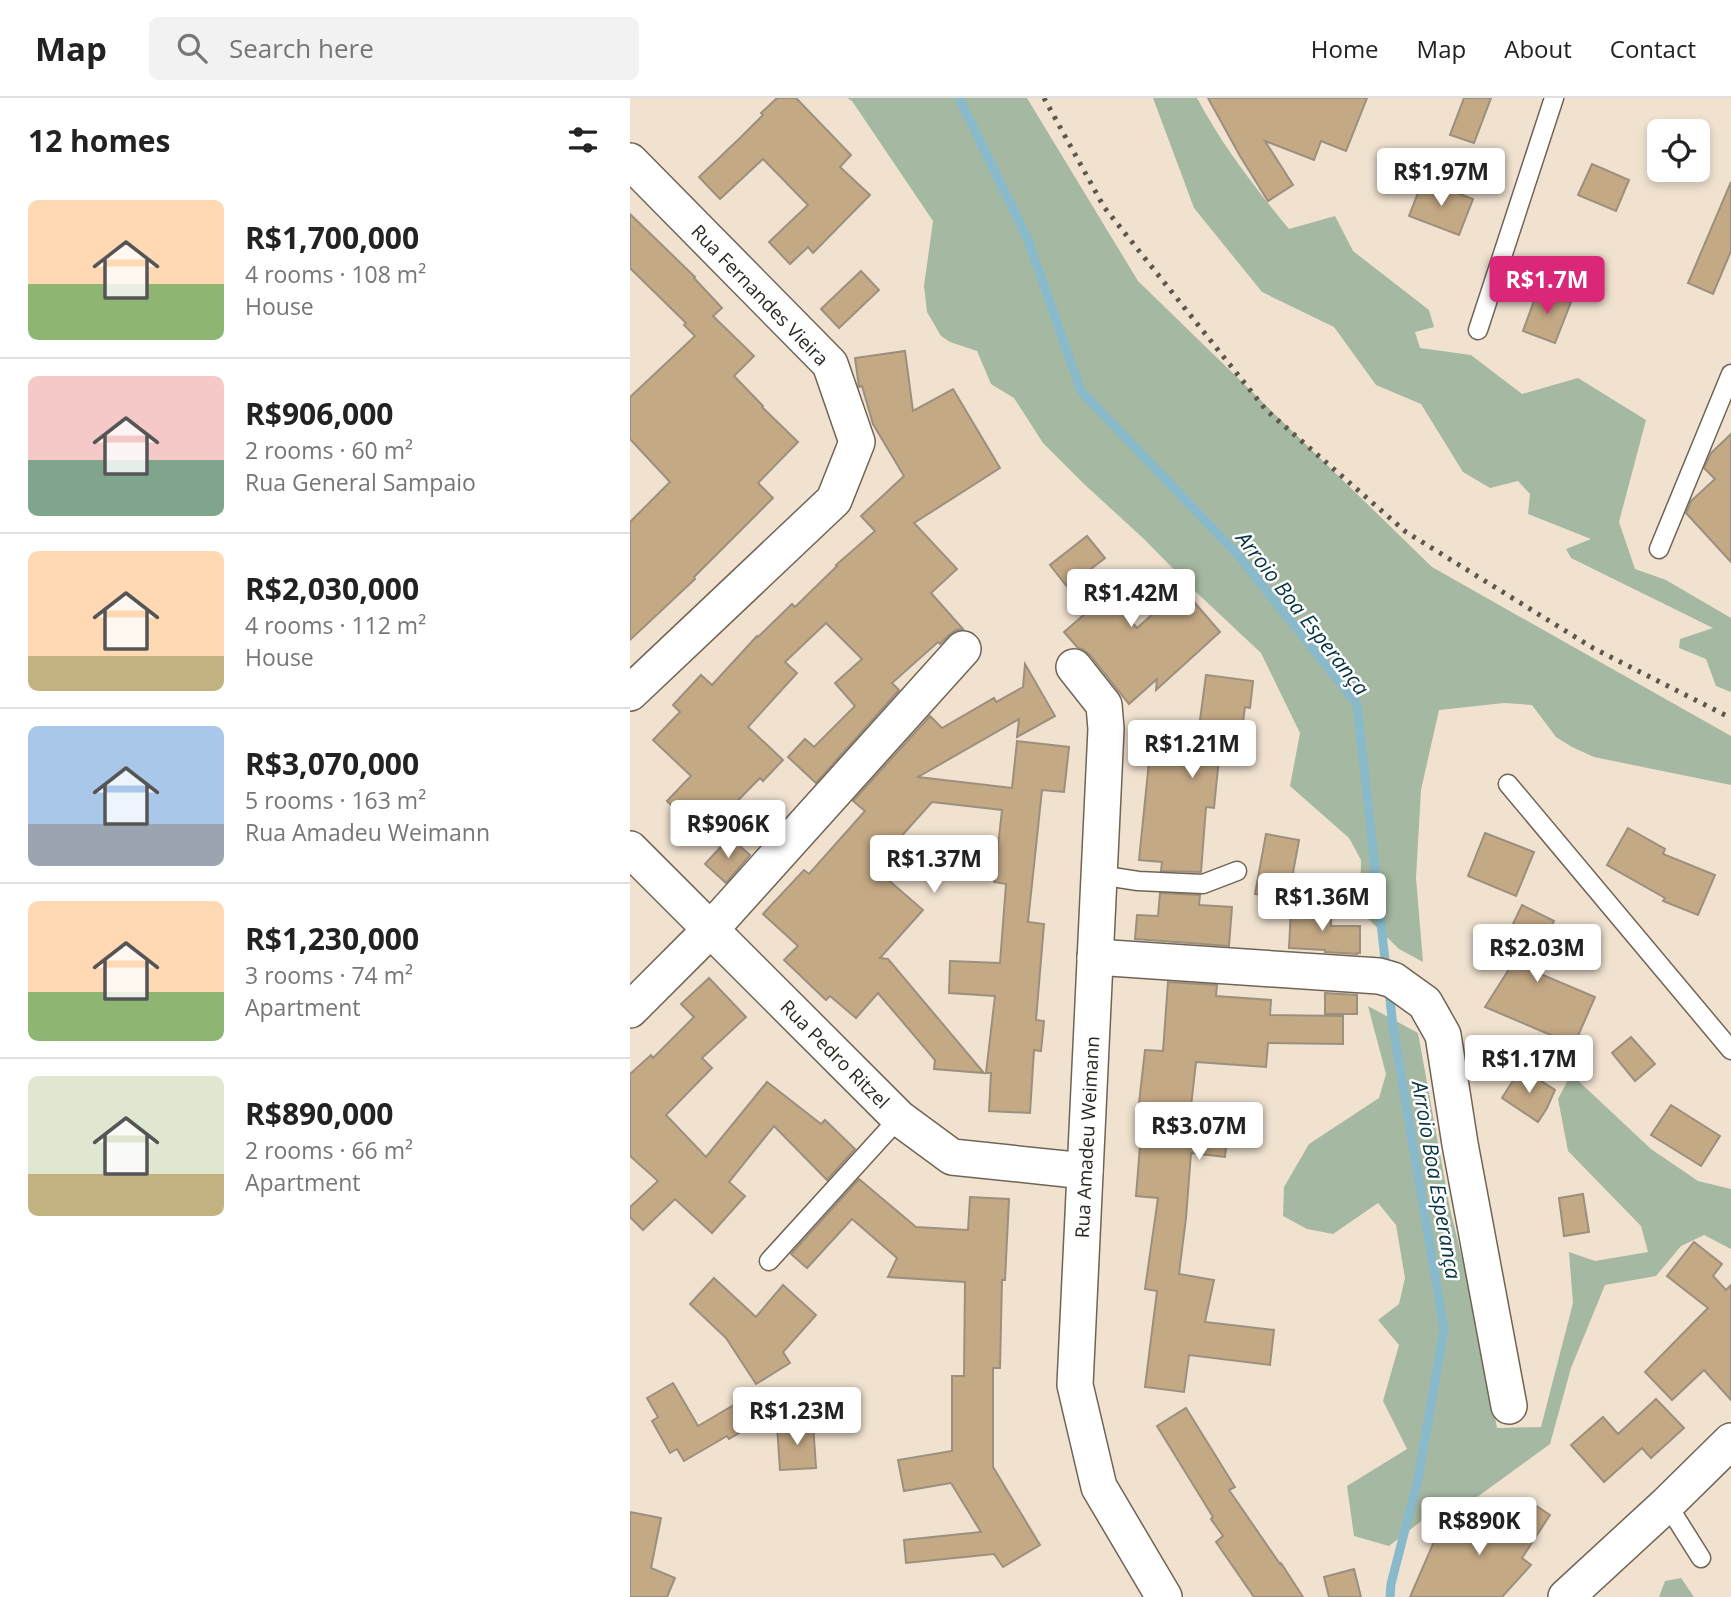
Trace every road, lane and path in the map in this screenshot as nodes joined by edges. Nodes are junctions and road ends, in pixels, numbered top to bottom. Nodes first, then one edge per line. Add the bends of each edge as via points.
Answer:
1 (1555, 98) edge
2 (630, 161) edge
3 (1478, 330) dead end
4 (1731, 374) edge
5 (1659, 549) dead end
6 (963, 649) dead end
7 (1074, 667) dead end
8 (630, 693) edge
9 (1508, 784) dead end
10 (630, 849) edge
11 (1237, 871) dead end
12 (1099, 875) junction
13 (710, 929) junction
14 (1095, 957) junction
15 (630, 1010) edge
16 (1731, 1050) edge
17 (899, 1118) junction
18 (1085, 1171) junction
19 (769, 1261) dead end
20 (1509, 1406) dead end
21 (1731, 1441) edge
22 (1667, 1504) junction
23 (1701, 1558) dead end
24 (1164, 1597) edge
25 (1566, 1597) edge

1 - 3 lane
2 - 8 street, Rua Fernandes Vieira via 830,364 857,442 834,500
4 - 5 lane
6 - 13 street
7 - 12 street, Rua Amadeu Weimann via 1104,705
9 - 16 lane
10 - 13 street, Rua Pedro Ritzel
11 - 12 lane via 1203,884
12 - 14 street, Rua Amadeu Weimann
13 - 15 street
13 - 17 street, Rua Pedro Ritzel
14 - 18 street, Rua Amadeu Weimann
14 - 20 street via 1386,978 1426,1003 1443,1035
17 - 18 street, Rua Pedro Ritzel via 952,1157
17 - 19 lane
18 - 24 street, Rua Amadeu Weimann via 1075,1385 1099,1487
21 - 22 street
22 - 23 lane
22 - 25 street

